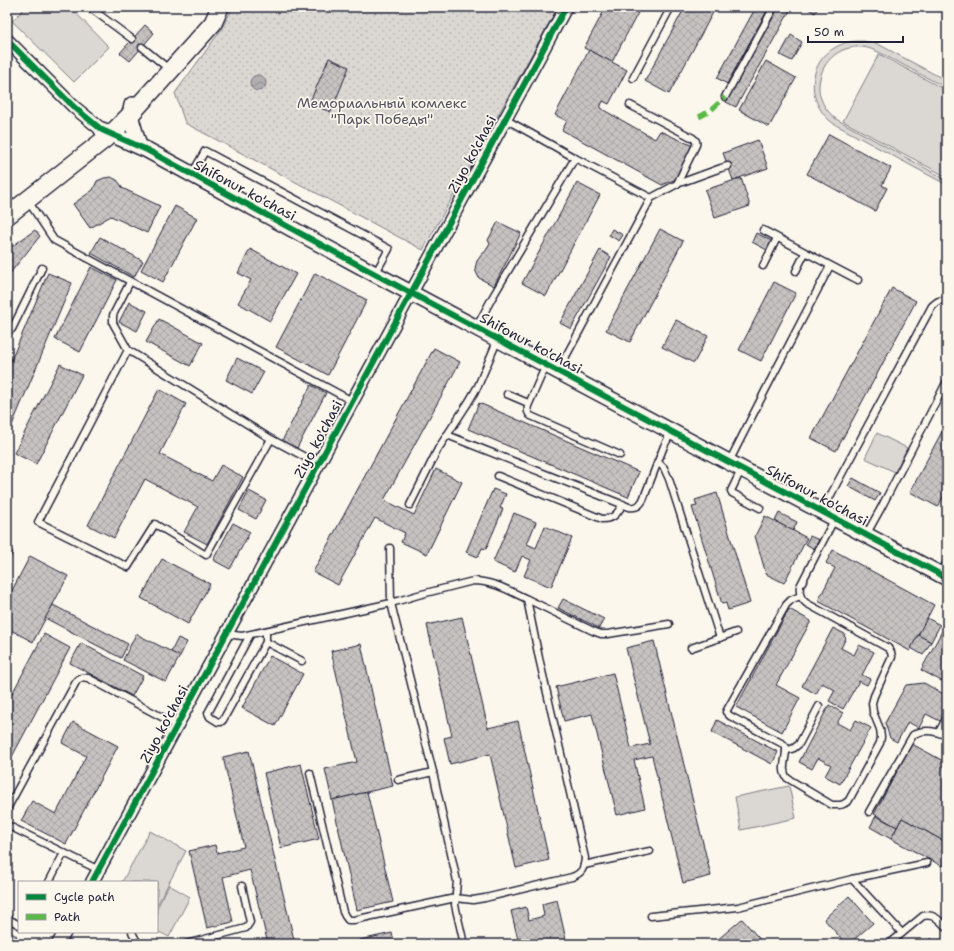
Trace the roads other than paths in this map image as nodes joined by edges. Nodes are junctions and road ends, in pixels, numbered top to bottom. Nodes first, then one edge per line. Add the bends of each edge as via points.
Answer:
1 (89, 7) edge
2 (212, 7) edge
3 (220, 7) edge
4 (566, 7) edge
5 (671, 7) edge
6 (774, 7) edge
7 (132, 39) dead end
8 (7, 40) edge
9 (142, 47) dead end
10 (168, 68) junction
11 (633, 78) dead end
12 (725, 97) dead end
13 (630, 105) dead end
14 (131, 108) junction
15 (505, 119) junction
16 (106, 133) junction
17 (139, 146) junction
18 (575, 158) junction
19 (728, 166) dead end
20 (192, 175) junction
21 (677, 184) junction
22 (652, 198) junction
23 (28, 200) junction
24 (7, 202) edge
25 (7, 216) edge
26 (763, 230) dead end
27 (777, 238) junction
28 (805, 253) junction
29 (763, 266) dead end
30 (830, 266) junction
31 (42, 268) dead end
32 (796, 271) dead end
33 (375, 274) junction
34 (858, 280) dead end
35 (130, 282) junction
36 (411, 292) junction
37 (947, 302) edge
38 (7, 325) edge
39 (476, 328) junction
40 (498, 339) junction
41 (128, 350) junction
42 (552, 368) junction
43 (947, 381) edge
44 (507, 394) dead end
45 (352, 401) junction
46 (528, 403) junction
47 (672, 431) junction
48 (447, 435) junction
49 (271, 439) junction
50 (620, 455) dead end
51 (658, 462) junction
52 (318, 464) junction
53 (736, 465) junction
54 (498, 476) dead end
55 (623, 504) junction
56 (410, 505) dead end
57 (760, 508) dead end
58 (829, 515) junction
59 (866, 535) junction
60 (390, 548) dead end
61 (945, 571) edge
62 (800, 596) junction
63 (527, 599) junction
64 (391, 603) junction
65 (669, 624) dead end
66 (266, 631) junction
67 (736, 632) dead end
68 (226, 634) junction
69 (250, 635) junction
70 (720, 638) junction
71 (266, 642) junction
72 (691, 648) dead end
73 (302, 661) dead end
74 (819, 706) dead end
75 (947, 717) edge
76 (177, 725) junction
77 (939, 732) junction
78 (947, 736) edge
79 (786, 750) junction
80 (433, 772) junction
81 (310, 773) dead end
82 (398, 780) dead end
83 (7, 809) edge
84 (869, 812) dead end
85 (7, 825) edge
86 (650, 851) dead end
87 (64, 853) junction
88 (927, 863) dead end
89 (584, 865) junction
90 (99, 870) junction
91 (852, 878) junction
92 (50, 881) edge
93 (94, 881) edge
94 (242, 886) dead end
95 (455, 898) junction
96 (652, 916) dead end
97 (7, 918) edge
98 (18, 924) edge
99 (947, 928) edge
100 (64, 933) edge
101 (132, 933) edge
102 (902, 933) junction
103 (58, 944) edge
104 (138, 944) edge
105 (186, 944) edge
106 (464, 944) edge
107 (889, 944) edge

1 - 7 lane
2 - 10 main road via 206,19
3 - 10 main road via 213,23
4 - 15 street, Ziyo ko'chasi via 546,35
5 - 11 lane
6 - 12 lane
8 - 16 street via 74,108
9 - 10 lane
10 - 14 main road
13 - 21 lane via 695,140 696,145
14 - 16 main road
14 - 17 street
15 - 18 lane
15 - 36 street, Ziyo ko'chasi
16 - 17 street, Shifonur ko'chasi
16 - 23 main road
16 - 24 main road
17 - 20 street, Shifonur ko'chasi
18 - 22 lane
18 - 39 lane
19 - 21 lane
20 - 33 street, Shifonur ko'chasi
20 - 33 lane via 205,151 389,249
21 - 22 lane
22 - 42 lane
23 - 25 main road
23 - 35 lane via 54,240
26 - 27 lane
27 - 28 lane
27 - 29 lane
28 - 30 lane
28 - 32 lane
30 - 34 lane
30 - 53 lane via 766,389
31 - 38 lane via 12,329
33 - 36 street, Shifonur ko'chasi
35 - 41 lane via 113,315 113,323
35 - 45 lane
36 - 39 street, Shifonur ko'chasi
36 - 45 street, Ziyo ko'chasi
37 - 58 lane via 941,300 932,306 840,476
39 - 40 street, Shifonur ko'chasi
40 - 42 street, Shifonur ko'chasi
40 - 48 lane via 478,386
41 - 49 lane
41 - 49 lane via 38,522 128,567 155,524 206,555
42 - 46 lane
42 - 47 street, Shifonur ko'chasi
43 - 59 lane
44 - 46 lane
45 - 52 street, Ziyo ko'chasi
46 - 50 lane via 527,410 531,416
47 - 51 lane
47 - 53 street, Shifonur ko'chasi
48 - 55 lane
48 - 56 lane
49 - 52 lane
51 - 55 lane via 644,500 634,507
51 - 70 lane via 669,479
52 - 68 street, Ziyo ko'chasi
53 - 57 lane via 732,493
53 - 58 street, Shifonur ko'chasi
54 - 55 lane via 602,519 613,517
58 - 59 street, Shifonur ko'chasi
58 - 62 lane via 800,586
59 - 61 street, Shifonur ko'chasi
60 - 64 lane
62 - 79 lane via 786,605 726,712 783,744
62 - 79 lane via 806,603 888,648 892,657 872,703 882,737 845,804 832,805 787,778 784,774
63 - 64 lane via 499,586 473,581
63 - 65 lane via 601,634
63 - 89 lane via 585,858
64 - 66 lane
64 - 80 lane
66 - 69 lane
66 - 71 lane
67 - 70 lane
68 - 69 lane
68 - 76 street, Ziyo ko'chasi
69 - 71 lane via 208,713 210,718 218,722 223,720
70 - 72 lane
71 - 73 lane
74 - 79 lane via 799,744
75 - 77 lane
76 - 83 lane via 88,678 79,678
76 - 90 street, Ziyo ko'chasi
77 - 78 lane
77 - 84 lane via 925,731 913,734
80 - 82 lane
80 - 95 lane via 457,881
81 - 95 lane via 343,912 348,920
85 - 87 lane
86 - 89 lane
87 - 90 lane
87 - 92 lane
88 - 91 lane
89 - 95 lane via 581,871 572,877 485,898
90 - 93 street, Ziyo ko'chasi
91 - 96 lane via 738,907
91 - 102 lane
94 - 105 lane via 250,922 246,928
95 - 106 lane
97 - 98 lane
99 - 102 lane via 938,919 928,915 923,916
100 - 103 street
101 - 104 lane
102 - 107 lane

